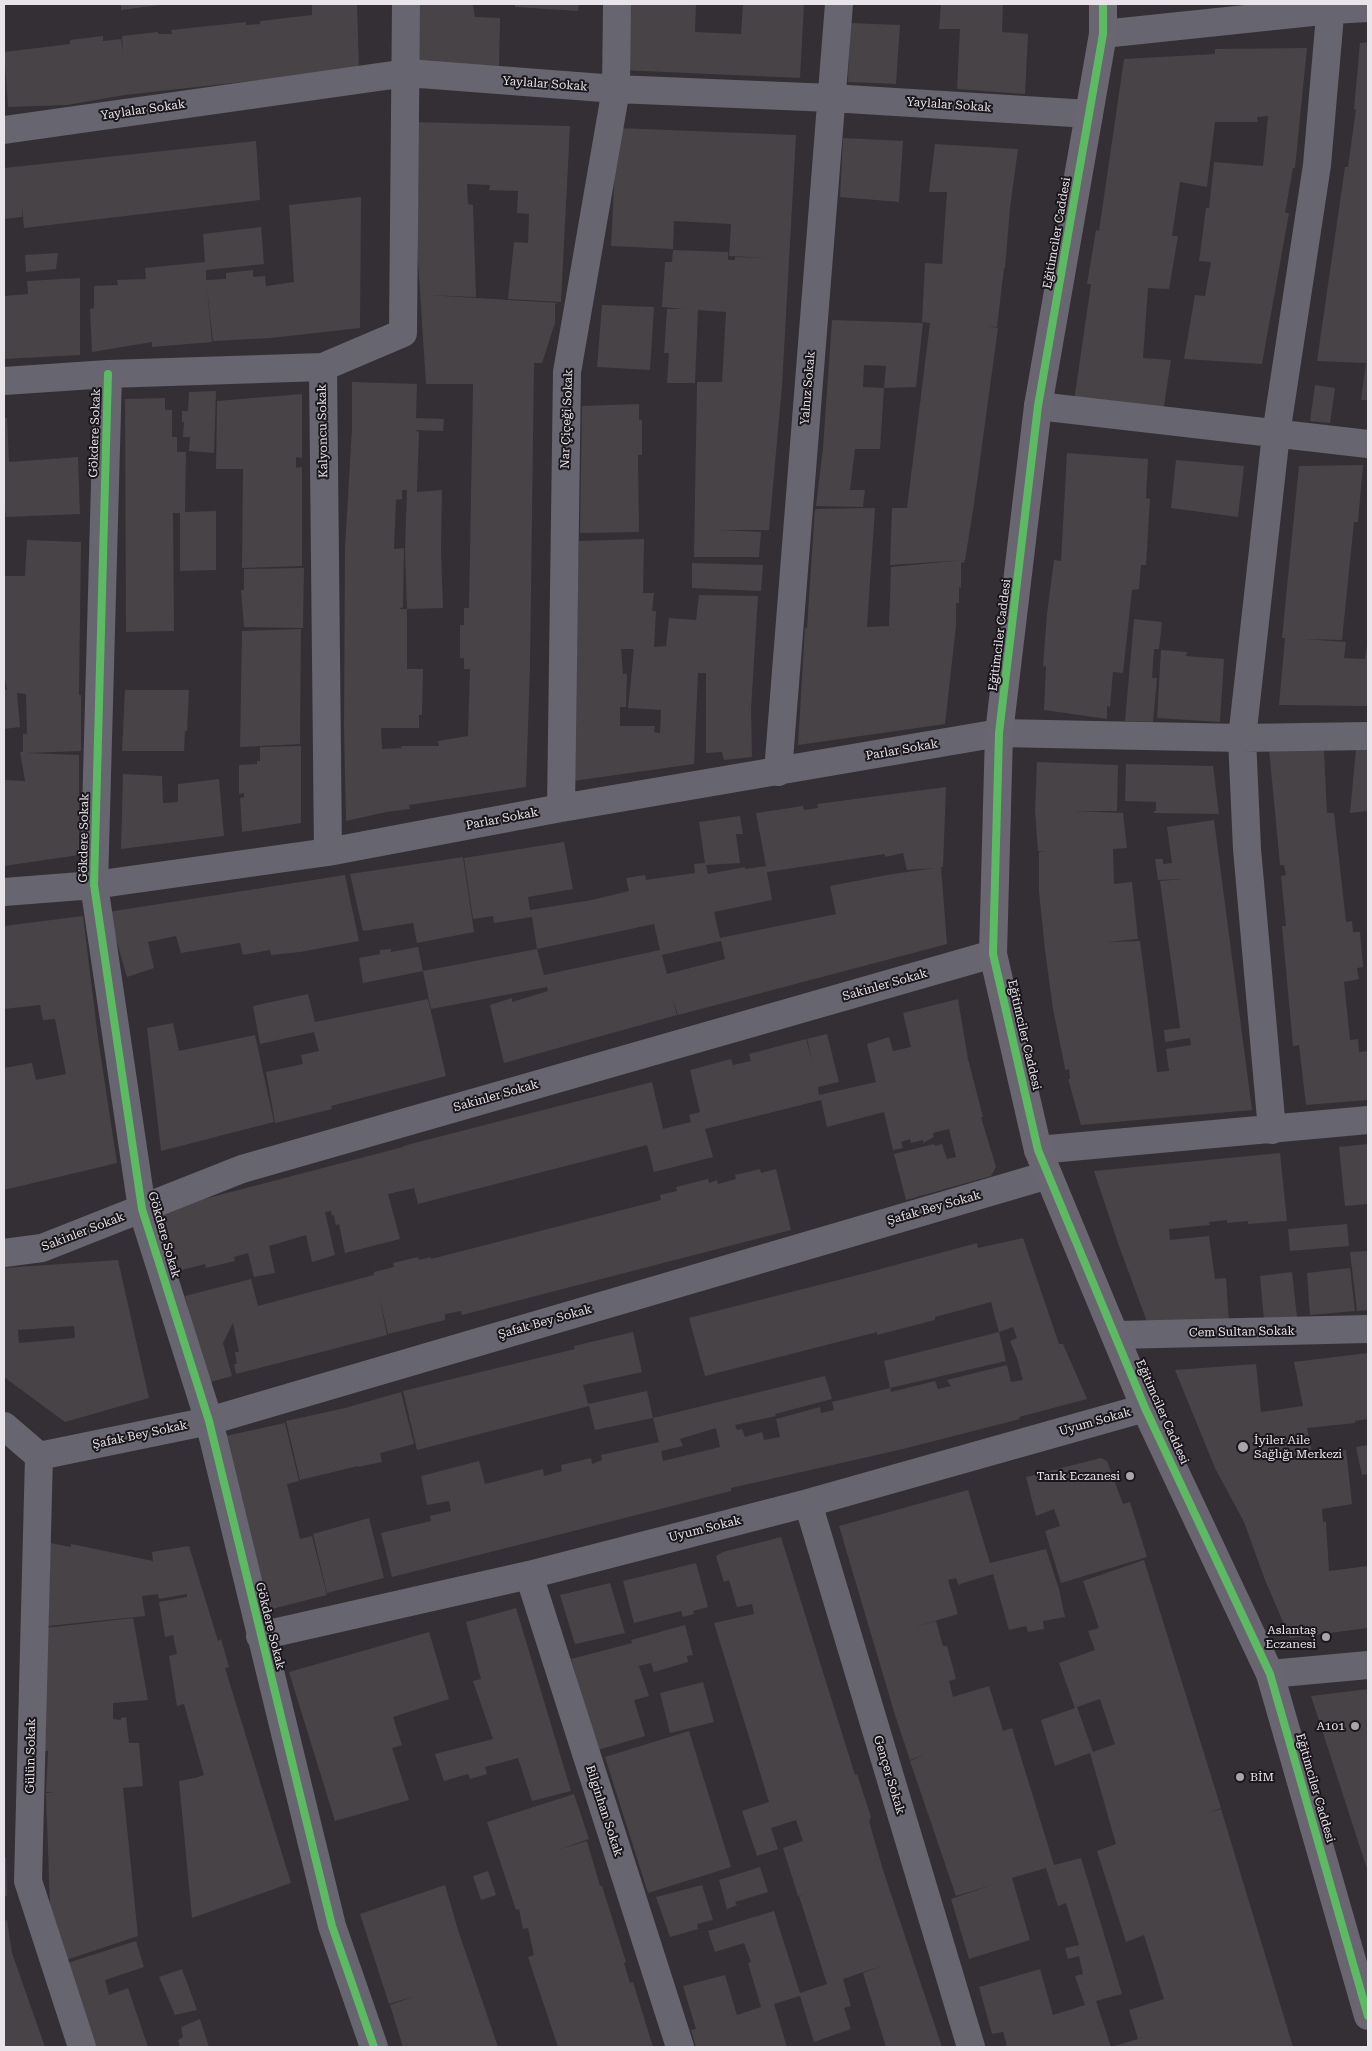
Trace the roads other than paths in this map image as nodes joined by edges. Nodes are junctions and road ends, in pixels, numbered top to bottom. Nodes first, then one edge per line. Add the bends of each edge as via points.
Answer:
1 (406, 4) edge
2 (617, 4) edge
3 (839, 4) edge
4 (1103, 4) edge
5 (1331, 7) edge
6 (1368, 8) edge
7 (1103, 34) junction
8 (407, 73) junction
9 (616, 89) junction
10 (832, 98) junction
11 (1089, 114) junction
12 (4, 130) edge
13 (323, 367) junction
14 (108, 374) junction
15 (4, 381) edge
16 (1038, 406) junction
17 (1276, 434) junction
18 (1368, 444) edge
19 (999, 733) junction
20 (1368, 736) edge
21 (1242, 738) junction
22 (778, 772) junction
23 (560, 808) junction
24 (328, 852) junction
25 (94, 885) junction
26 (4, 892) edge
27 (993, 954) junction
28 (1368, 1120) edge
29 (1272, 1130) junction
30 (1038, 1150) junction
31 (1048, 1175) junction
32 (142, 1209) junction
33 (4, 1253) edge
34 (1368, 1329) edge
35 (1117, 1335) junction
36 (1145, 1408) junction
37 (209, 1421) junction
38 (4, 1426) edge
39 (39, 1456) junction
40 (808, 1503) junction
41 (529, 1575) junction
42 (260, 1636) junction
43 (1368, 1664) edge
44 (1270, 1674) junction
45 (1368, 2016) edge
46 (82, 2047) edge
47 (374, 2047) edge
48 (680, 2047) edge
49 (971, 2047) edge

1 - 8 street, Kalyoncu Sokak
2 - 9 street, Nar Çiçeği Sokak
3 - 10 street, Yalnız Sokak
4 - 7 street, Eğitimciler Caddesi
5 - 6 street
5 - 7 street
5 - 17 street via 1316,165
7 - 11 street, Eğitimciler Caddesi
8 - 9 street, Yaylalar Sokak
8 - 12 street, Yaylalar Sokak
8 - 13 street, Kalyoncu Sokak via 403,333
9 - 10 street, Yaylalar Sokak
9 - 23 street, Nar Çiçeği Sokak via 567,372
10 - 11 street, Yaylalar Sokak
10 - 22 street, Yalnız Sokak
11 - 16 street, Eğitimciler Caddesi
13 - 14 street
13 - 24 street, Kalyoncu Sokak
14 - 15 street
14 - 25 street, Gökdere Sokak
16 - 17 street
16 - 19 street, Eğitimciler Caddesi
17 - 18 street
17 - 21 street
19 - 21 street, Parlar Sokak
19 - 22 street, Parlar Sokak
19 - 27 street, Eğitimciler Caddesi
20 - 21 street, Parlar Sokak
21 - 29 street via 1247,850
22 - 23 street, Parlar Sokak
23 - 24 street, Parlar Sokak
24 - 25 street, Parlar Sokak
25 - 26 street, Parlar Sokak
25 - 32 street, Gökdere Sokak
27 - 30 street, Eğitimciler Caddesi
27 - 32 street, Sakinler Sokak via 242,1169
28 - 29 street
29 - 30 street
30 - 31 street, Eğitimciler Caddesi
31 - 35 street, Eğitimciler Caddesi
31 - 37 street, Şafak Bey Sokak
32 - 33 street, Sakinler Sokak via 42,1248
32 - 37 street, Gökdere Sokak
34 - 35 street, Cem Sultan Sokak
35 - 36 street, Eğitimciler Caddesi
36 - 40 street, Uyum Sokak
36 - 44 street, Eğitimciler Caddesi
37 - 39 street, Şafak Bey Sokak
37 - 42 street, Gökdere Sokak
38 - 39 street
39 - 46 street, Gülün Sokak via 28,1881
40 - 41 street, Uyum Sokak
40 - 49 street, Gençer Sokak
41 - 42 street, Uyum Sokak
41 - 48 street, Bilginhan Sokak
42 - 47 street, Gökdere Sokak via 332,1926
43 - 44 street
44 - 45 street, Eğitimciler Caddesi

